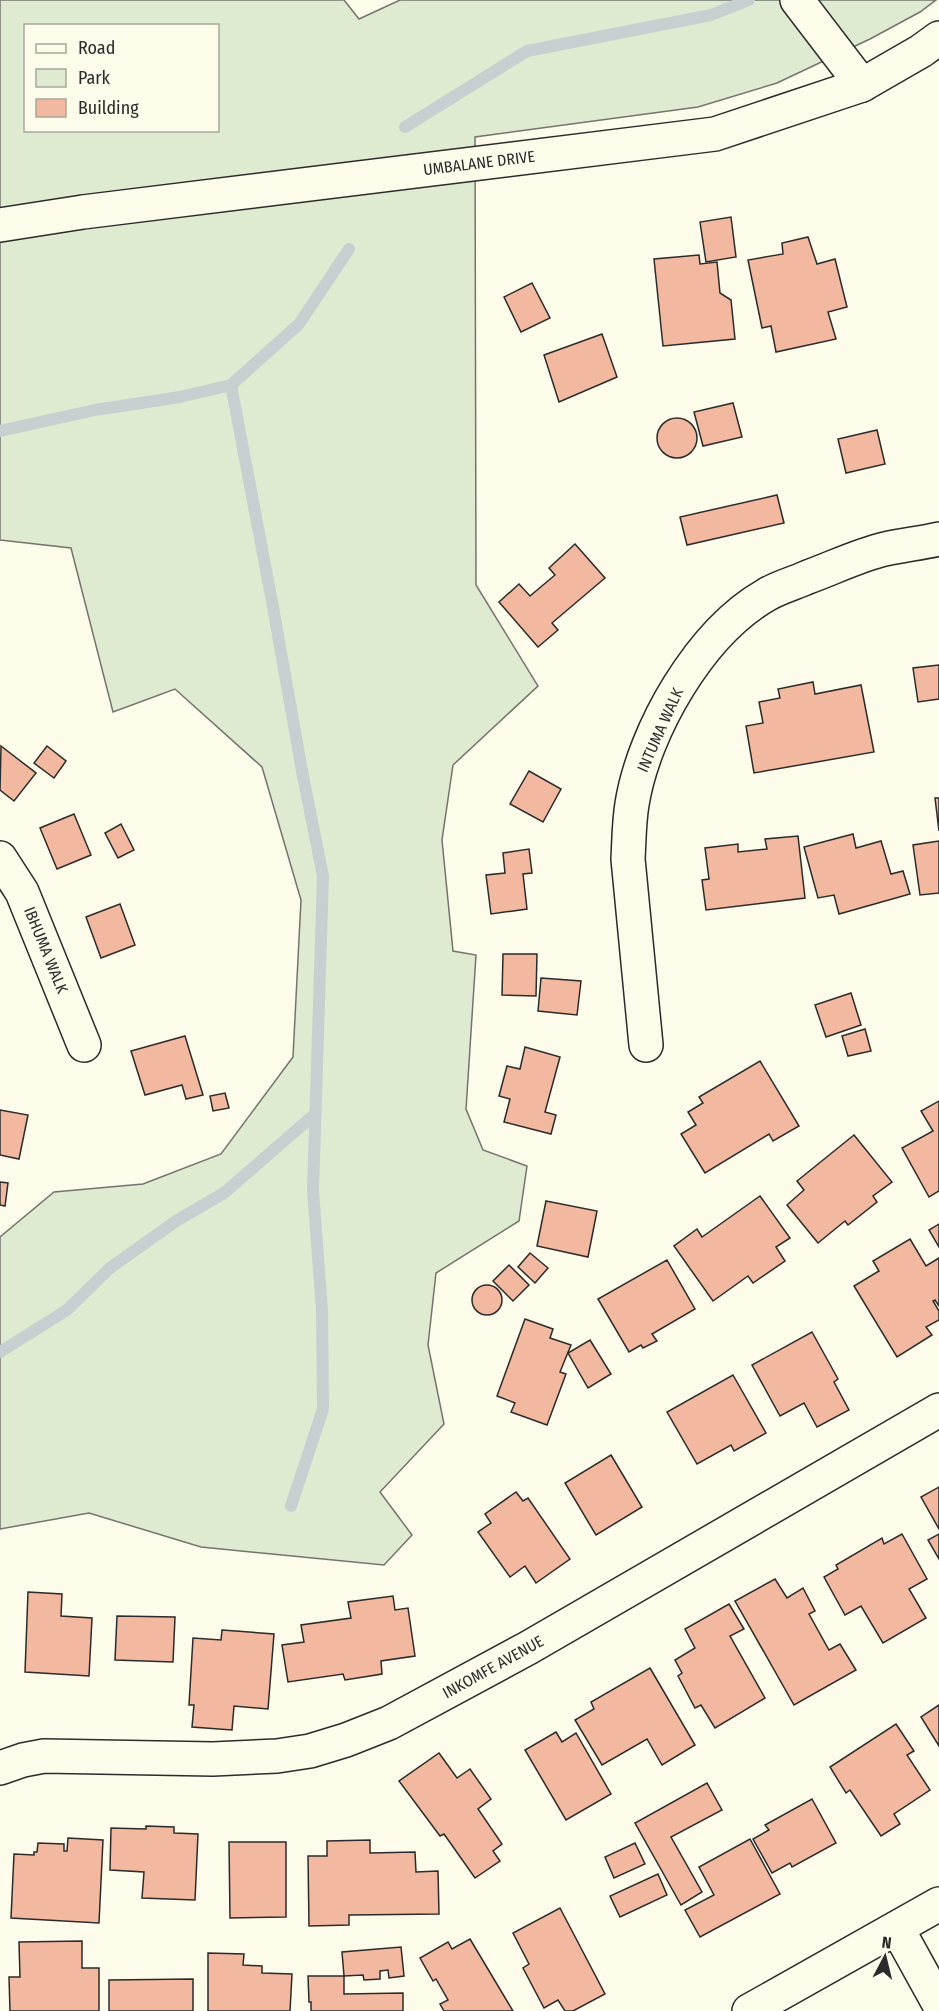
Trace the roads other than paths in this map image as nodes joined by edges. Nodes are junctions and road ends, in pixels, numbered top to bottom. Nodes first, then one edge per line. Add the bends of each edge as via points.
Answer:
1 (800, 4) edge
2 (939, 38) edge
3 (862, 85) junction
4 (0, 225) edge
5 (939, 539) edge
6 (0, 858) edge
7 (84, 1045) dead end
8 (646, 1045) dead end
9 (939, 1410) edge
10 (0, 1768) edge
11 (939, 1904) edge
12 (897, 1928) junction
13 (939, 2004) edge
14 (749, 2011) edge

1 - 3 street
2 - 3 street, UMBALANE DRIVE
3 - 4 street, UMBALANE DRIVE via 715,134
5 - 8 street, INTUMA WALK via 884,550 766,595 709,644 688,671 648,748 632,804 628,859
6 - 7 street, IBHUMA WALK via 22,892
9 - 10 street, INKOMFE AVENUE via 528,1648 389,1723 346,1740 277,1756 44,1756
11 - 12 street
12 - 13 street
12 - 14 street

